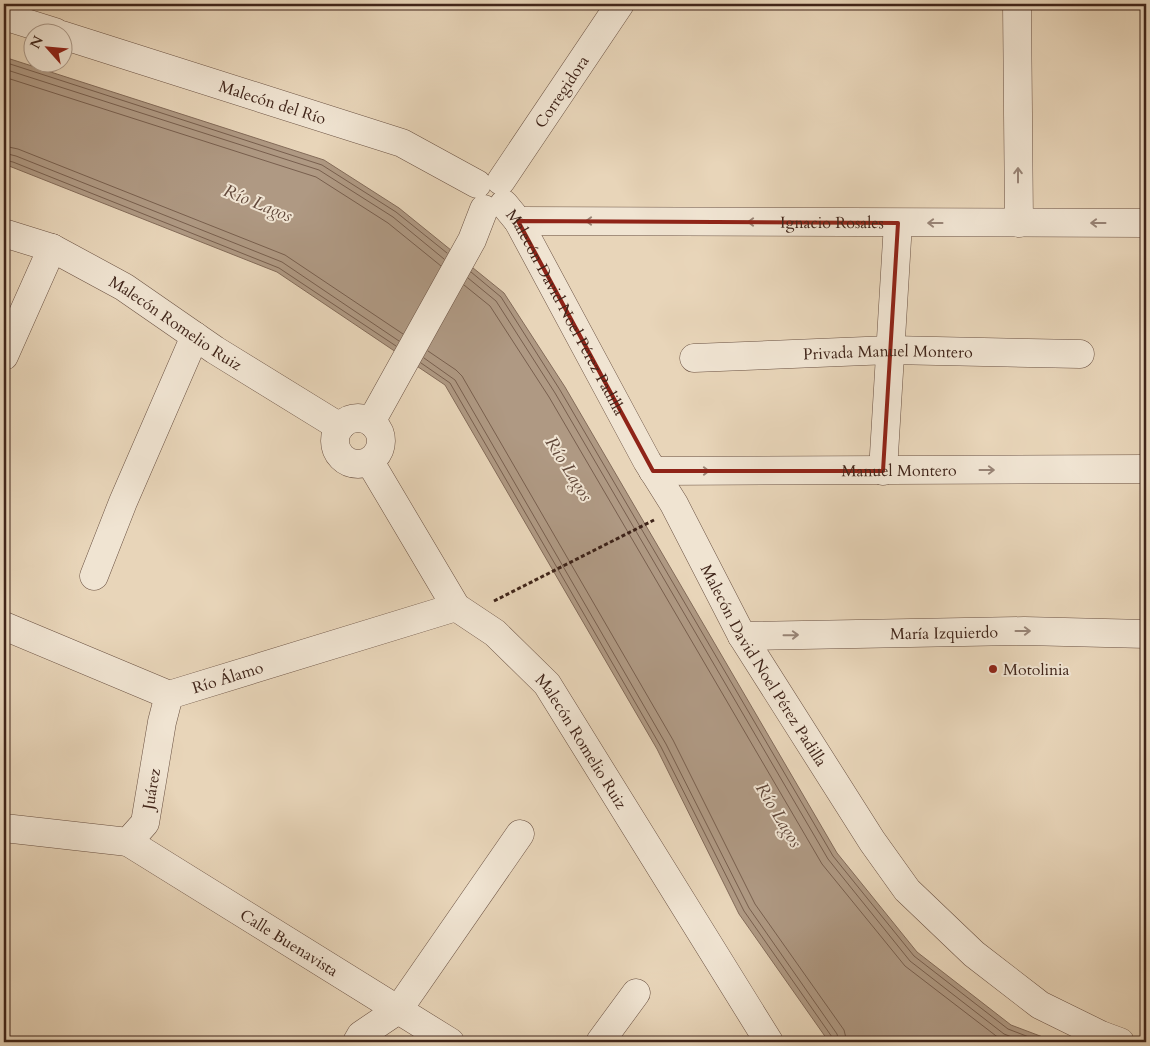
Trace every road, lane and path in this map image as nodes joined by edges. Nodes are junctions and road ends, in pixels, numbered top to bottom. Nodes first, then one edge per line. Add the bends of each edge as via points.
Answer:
1 (620, 4) edge
2 (1017, 4) edge
3 (4, 16) edge
4 (23, 22) edge
5 (72, 38) edge
6 (497, 200) junction
7 (898, 223) junction
8 (1019, 223) junction
9 (1146, 223) edge
10 (4, 233) edge
11 (52, 248) junction
12 (195, 336) junction
13 (890, 350) junction
14 (1080, 354) dead end
15 (4, 356) edge
16 (694, 358) dead end
17 (371, 422) junction
18 (340, 427) junction
19 (370, 462) junction
20 (1146, 469) edge
21 (654, 471) junction
22 (883, 471) junction
23 (656, 519) dead end
24 (94, 576) dead end
25 (526, 584) dead end
26 (456, 607) junction
27 (4, 626) edge
28 (1146, 634) edge
29 (742, 636) junction
30 (169, 696) junction
31 (4, 828) edge
32 (520, 834) dead end
33 (128, 842) junction
34 (636, 993) dead end
35 (398, 1010) junction
36 (357, 1042) edge
37 (450, 1042) edge
38 (600, 1042) edge
39 (769, 1042) edge
40 (1120, 1042) edge

1 - 6 street, Corregidora
8 -> 2 street
3 - 4 street
5 - 6 street, Malecón del Río via 402,143
7 -> 6 street, Ignacio Rosales
6 - 17 street, Corregidora
6 - 21 street, Malecón David Noel Pérez Padilla
8 -> 7 street, Ignacio Rosales
7 - 13 street
9 -> 8 street, Ignacio Rosales
10 - 11 street, Malecón Romelio Ruiz
11 - 12 street, Malecón Romelio Ruiz via 124,287
11 - 15 street
12 - 18 street, Malecón Romelio Ruiz
12 - 24 street
13 - 14 street, Privada Manuel Montero
13 - 16 street, Privada Manuel Montero
13 - 22 street
17 - 18 street via 351,419
17 - 19 street via 377,427 382,442 376,457
18 - 19 street via 335,442 340,457 354,464
19 - 26 street, Malecón Romelio Ruiz
22 -> 20 street, Manuel Montero
21 -> 22 street, Manuel Montero
21 - 29 street, Malecón David Noel Pérez Padilla
23 - 25 path
26 - 30 street, Río Álamo
26 - 39 street, Malecón Romelio Ruiz via 495,633 547,684
27 - 30 street
29 -> 28 street, María Izquierdo via 1024,631
29 - 40 street, Malecón David Noel Pérez Padilla via 872,841 907,890 974,954 1040,1005
30 - 33 street, Juárez via 145,823
31 - 33 street
32 - 35 street
33 - 35 street, Calle Buenavista
34 - 38 street
35 - 36 street via 361,1035
35 - 37 street, Calle Buenavista

